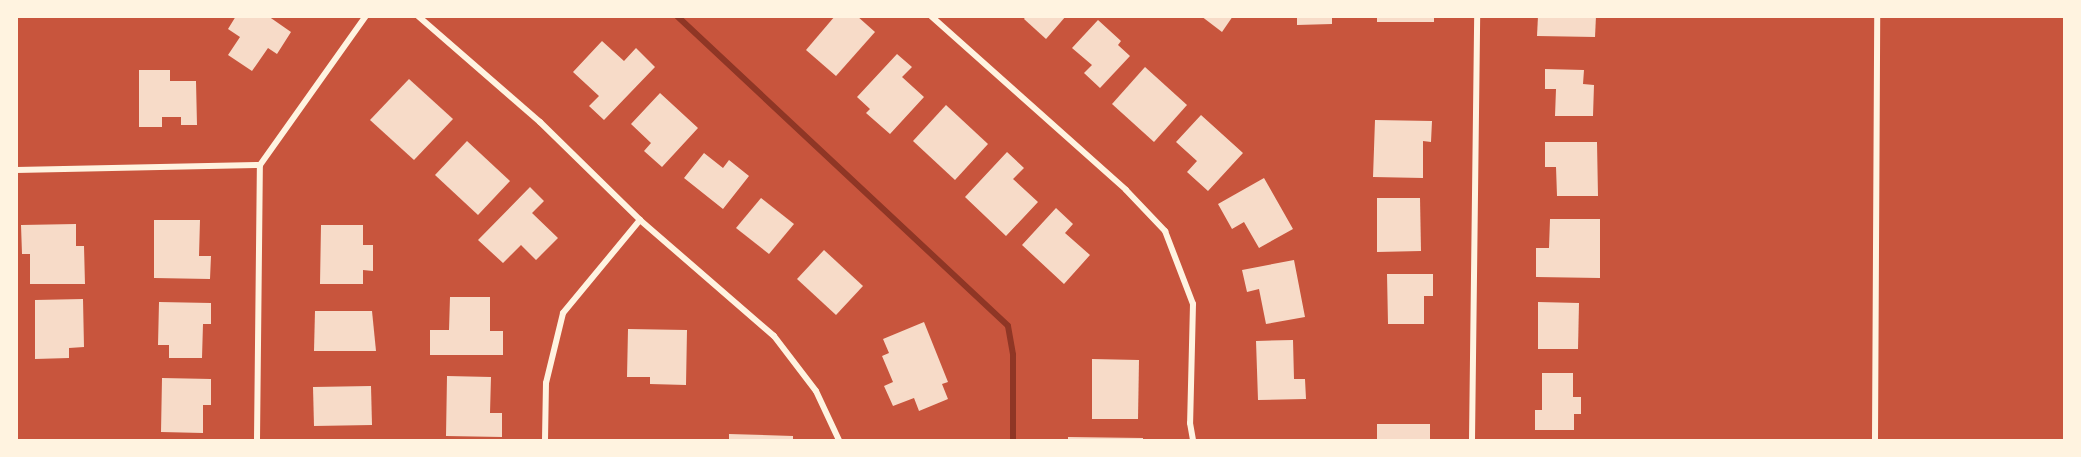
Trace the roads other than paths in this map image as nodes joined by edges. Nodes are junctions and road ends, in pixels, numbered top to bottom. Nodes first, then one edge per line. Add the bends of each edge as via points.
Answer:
1 (366, 16) edge
2 (418, 16) edge
3 (931, 16) edge
4 (1477, 16) edge
5 (1877, 16) edge
6 (260, 165) junction
7 (16, 170) edge
8 (640, 220) junction
9 (257, 441) edge
10 (546, 441) edge
11 (839, 441) edge
12 (1193, 441) edge
13 (1472, 441) edge
14 (1875, 441) edge

1 - 6 street
2 - 8 street via 540,122
3 - 12 street via 1126,190 1165,231 1193,304
4 - 13 street
5 - 14 street
6 - 7 street
6 - 9 street
8 - 10 street via 563,313 546,383
8 - 11 street via 774,336 816,391

